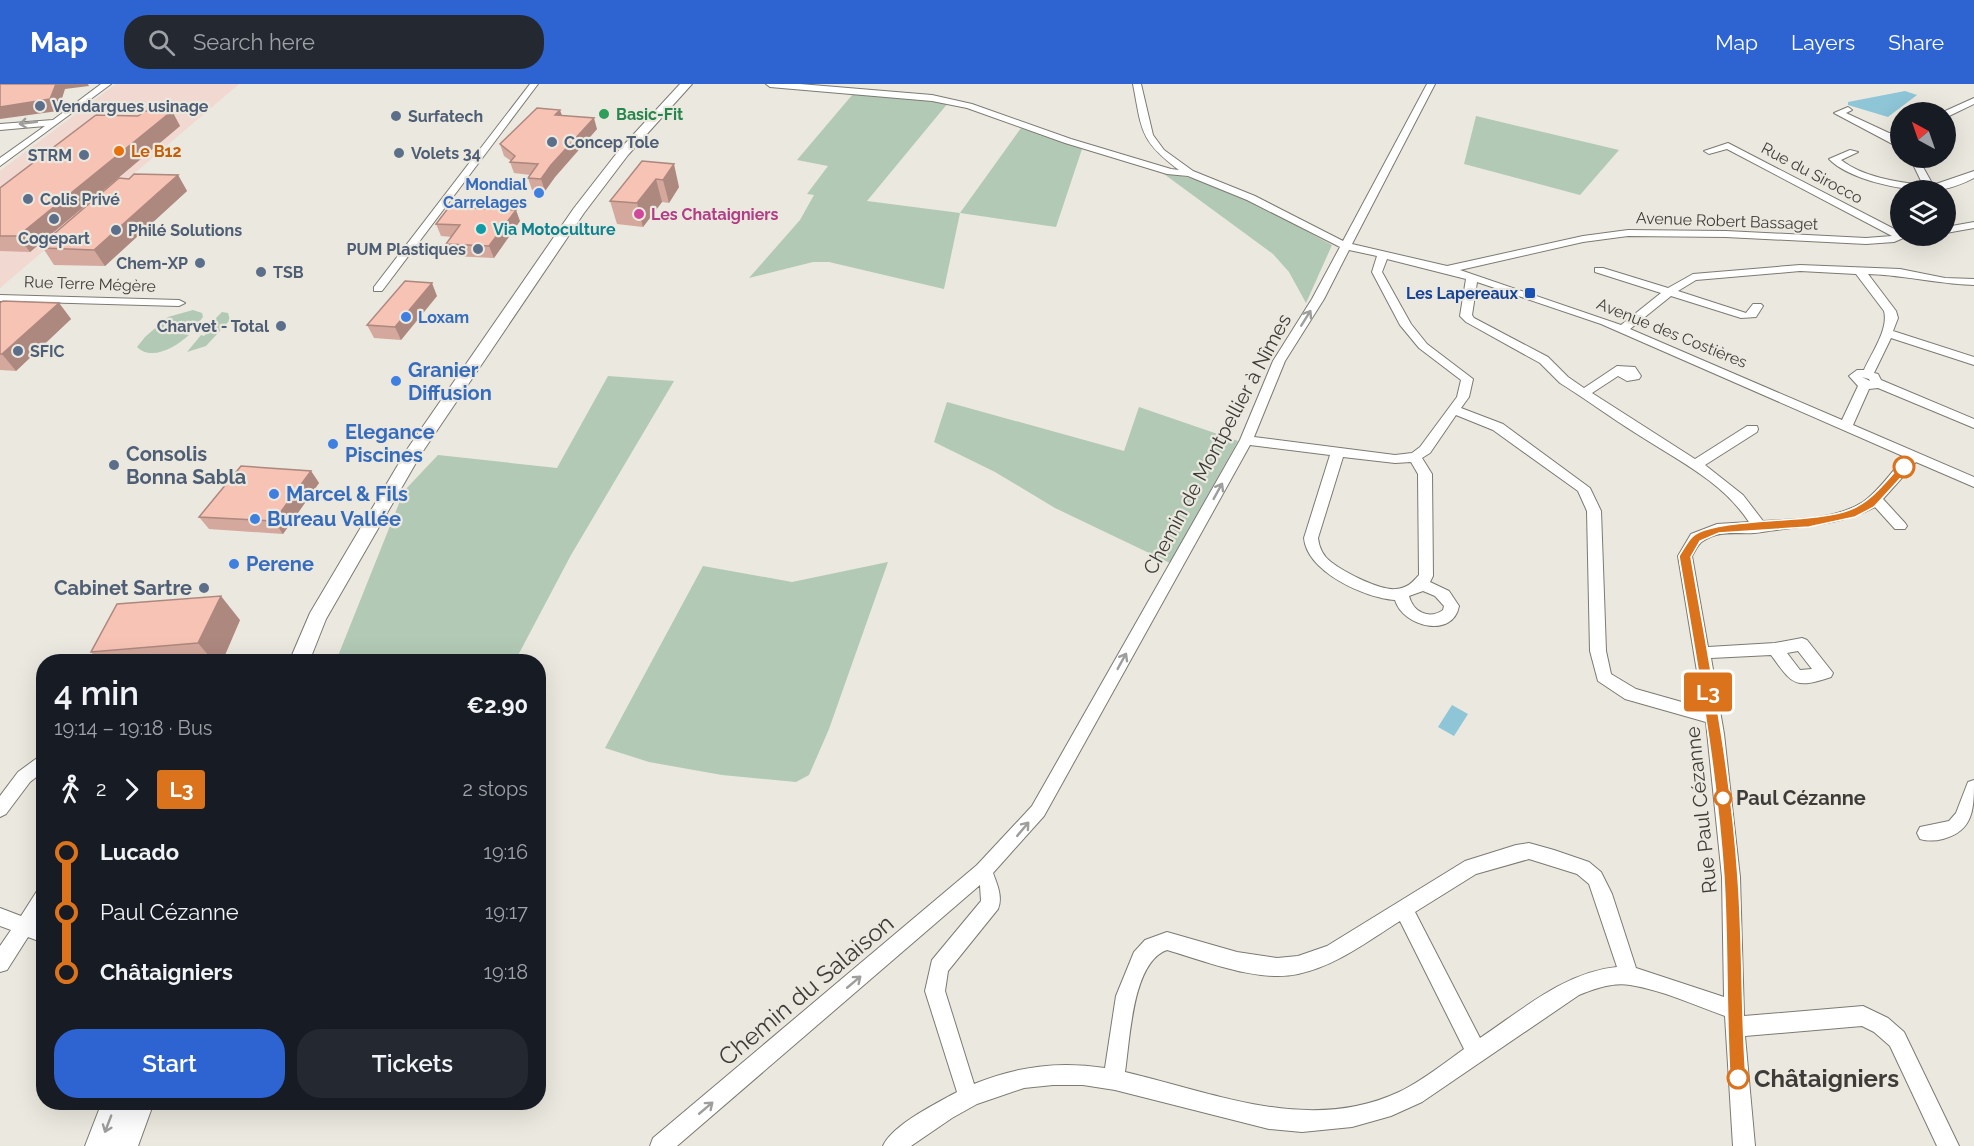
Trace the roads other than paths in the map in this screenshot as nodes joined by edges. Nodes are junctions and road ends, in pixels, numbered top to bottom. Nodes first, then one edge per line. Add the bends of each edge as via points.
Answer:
1 (108, 84) edge
2 (534, 84) edge
3 (686, 84) edge
4 (770, 84) edge
5 (1137, 84) edge
6 (1431, 84) edge
7 (1974, 101) edge
8 (1956, 109) edge
9 (1848, 110) dead end
10 (56, 122) junction
11 (0, 127) edge
12 (1889, 136) joint
13 (1890, 140) edge
14 (1709, 151) dead end
15 (1853, 152) dead end
16 (0, 163) edge
17 (1190, 173) junction
18 (1974, 174) edge
19 (1890, 181) edge
20 (1956, 181) edge
21 (1974, 225) edge
22 (1956, 226) edge
23 (1890, 230) edge
24 (1890, 239) edge
25 (1345, 246) junction
26 (1383, 255) junction
27 (1445, 269) junction
28 (1599, 270) dead end
29 (1860, 271) junction
30 (1472, 277) junction
31 (1974, 282) edge
32 (378, 289) dead end
33 (1669, 292) junction
34 (0, 298) edge
35 (179, 303) dead end
36 (1757, 306) dead end
37 (1623, 329) junction
38 (1887, 333) junction
39 (1974, 361) edge
40 (1619, 372) dead end
41 (1870, 381) junction
42 (1584, 393) junction
43 (1454, 410) junction
44 (1974, 424) edge
45 (1846, 426) junction
46 (1752, 429) dead end
47 (1246, 440) junction
48 (1338, 451) junction
49 (1415, 457) junction
50 (1913, 457) junction
51 (1696, 464) junction
52 (1974, 482) edge
53 (1875, 499) junction
54 (1900, 526) dead end
55 (1760, 528) junction
56 (340, 582) junction
57 (1421, 585) junction
58 (1401, 594) junction
59 (1775, 649) dead end
60 (1701, 653) junction
61 (302, 654) edge
62 (314, 654) edge
63 (1713, 717) junction
64 (36, 767) edge
65 (1974, 787) edge
66 (0, 809) edge
67 (1926, 833) dead end
68 (983, 871) junction
69 (36, 909) edge
70 (1404, 909) junction
71 (0, 917) edge
72 (25, 925) junction
73 (36, 930) edge
74 (0, 963) edge
75 (1628, 975) junction
76 (1734, 1018) junction
77 (1477, 1053) junction
78 (1114, 1079) junction
79 (969, 1096) junction
80 (113, 1110) edge
81 (138, 1110) edge
82 (99, 1146) edge
83 (124, 1146) edge
84 (661, 1146) edge
85 (894, 1146) edge
86 (1744, 1146) edge
87 (1948, 1146) edge

1 - 10 street
2 - 32 street
3 - 56 main road via 624,152 579,211 414,452
4 - 17 street via 950,102 1170,172
5 - 17 street via 1148,135 1161,152
6 - 25 street, Chemin de Montpellier à Nîmes
7 - 8 street
9 - 12 street via 1838,113
10 -> 11 street
10 - 16 street
12 - 13 street
14 - 23 street, Rue du Sirocco via 1728,146
15 - 19 street via 1834,159 1851,169
17 - 25 street, Avenue des Costières via 1251,198
18 - 20 street
21 - 22 street
24 - 27 street, Avenue Robert Bassaget via 1628,233
25 - 26 street, Avenue des Costières
47 -> 25 street, Chemin de Montpellier à Nîmes via 1279,361
26 - 27 street, Avenue des Costières
26 - 43 street via 1377,272 1406,325 1424,346 1467,379 1463,397
27 - 30 street, Avenue des Costières
28 - 33 street
29 - 31 street
29 - 33 street via 1800,268 1693,277
29 - 38 street via 1890,311
30 - 37 street, Avenue des Costières
30 - 42 street via 1466,316 1544,360 1559,377
33 - 36 street via 1745,316 1752,315
33 - 37 street
34 - 35 street, Rue Terre Mégère
37 - 45 street, Avenue des Costières
38 - 39 street
38 - 41 street
40 - 42 street
41 - 44 street
41 - 45 street
42 - 51 street
43 - 49 street via 1425,450
43 - 63 street via 1498,427 1583,488 1590,498 1594,511 1598,651 1605,677 1631,694
45 - 50 street, Avenue des Costières
46 - 51 street
47 - 48 street
68 -> 47 street, Chemin de Montpellier à Nîmes via 1038,811
48 - 49 street via 1395,459
48 - 58 street via 1311,538 1312,548 1325,565 1371,590
49 - 57 street via 1425,474 1426,576
50 - 52 street, Avenue des Costières
50 - 53 street, Rue Paul Cézanne
51 - 55 street via 1736,496
53 - 54 street
53 - 55 street, Rue Paul Cézanne via 1851,514
55 - 60 street, Rue Paul Cézanne via 1717,529 1696,538 1685,556
56 - 61 main road via 317,618
56 - 62 main road
57 - 58 street
57 - 58 street via 1435,589 1450,602 1452,609 1444,620 1415,617 1405,609
59 - 60 street
60 - 63 street, Rue Paul Cézanne
63 - 76 street, Rue Paul Cézanne via 1731,878
64 - 66 street
65 - 67 street via 1959,825 1947,832
68 - 79 street via 991,903 939,967 935,991
84 -> 68 street, Chemin du Salaison
69 - 72 street
70 - 75 street via 1471,867 1529,851 1554,858 1583,868 1595,878 1620,942
70 - 77 street
70 - 78 street via 1332,953 1299,965 1277,967 1237,961 1167,941 1152,946 1141,959 1126,996
71 - 72 street
72 - 73 street
72 - 74 street
75 - 76 street via 1674,988
75 - 77 street via 1597,978 1572,988
76 - 86 street, Rue Paul Cézanne
76 - 87 street via 1863,1016 1881,1025 1897,1039
77 - 78 street via 1399,1103 1335,1119 1258,1119
78 - 79 street via 1079,1075 1020,1077
79 - 85 street via 921,1124
80 -> 82 main road
81 - 83 main road

